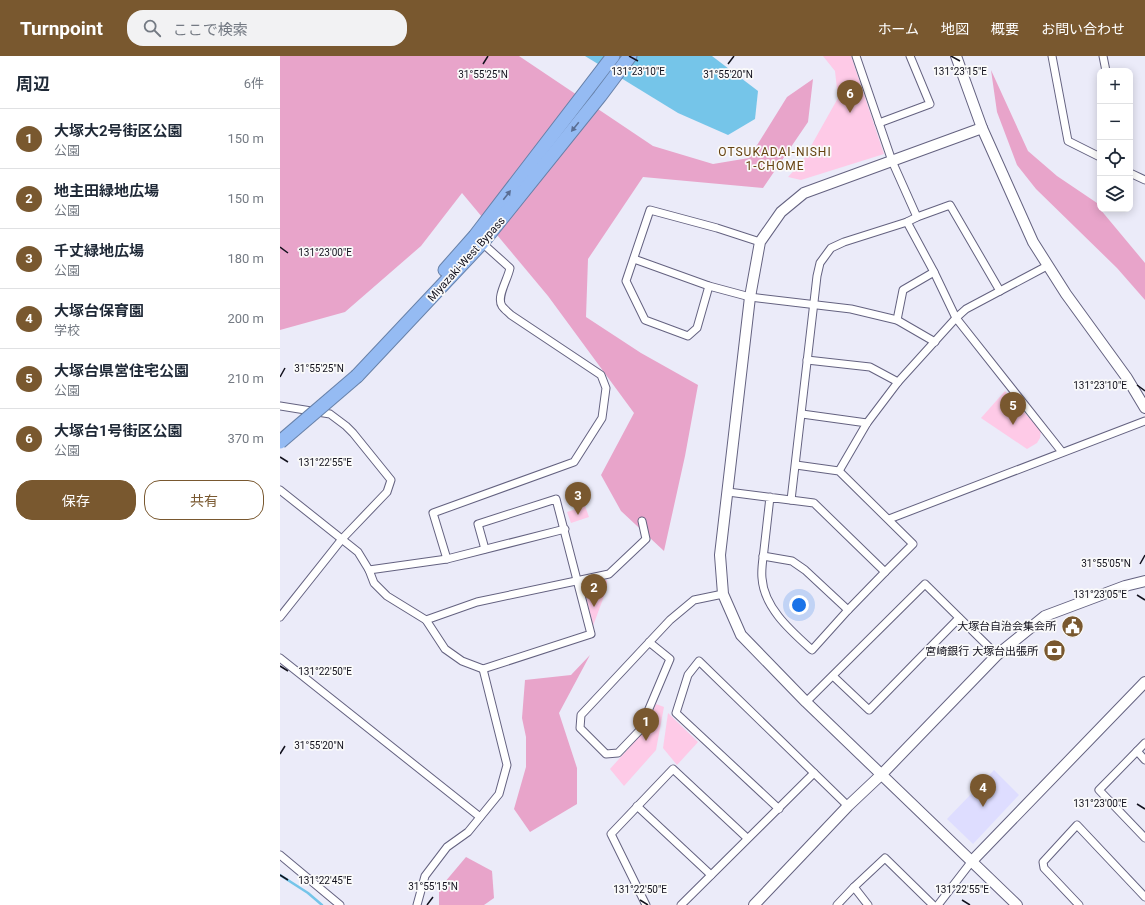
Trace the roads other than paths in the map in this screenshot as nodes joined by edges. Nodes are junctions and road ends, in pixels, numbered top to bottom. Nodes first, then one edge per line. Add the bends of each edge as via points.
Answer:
1 (613, 56) edge
2 (630, 56) edge
3 (856, 56) edge
4 (910, 56) edge
5 (956, 56) edge
6 (1052, 56) edge
7 (1103, 56) edge
8 (1105, 68) edge
9 (879, 123) junction
10 (982, 128) junction
11 (1097, 156) edge
12 (892, 161) junction
13 (1133, 174) edge
14 (1145, 180) edge
15 (917, 217) junction
16 (907, 222) junction
17 (479, 240) junction
18 (760, 242) junction
19 (634, 259) junction
20 (1047, 266) junction
21 (934, 272) junction
22 (709, 286) junction
23 (1000, 291) junction
24 (750, 297) junction
25 (814, 305) junction
26 (956, 318) junction
27 (897, 320) junction
28 (935, 342) junction
29 (807, 360) junction
30 (355, 374) junction
31 (898, 382) junction
32 (280, 406) edge
33 (1145, 408) edge
34 (320, 409) junction
35 (802, 414) junction
36 (1145, 421) edge
37 (867, 423) junction
38 (280, 436) edge
39 (280, 442) edge
40 (280, 450) edge
41 (1062, 452) junction
42 (796, 465) junction
43 (839, 471) junction
44 (280, 490) edge
45 (728, 492) junction
46 (770, 498) junction
47 (791, 500) junction
48 (889, 519) junction
49 (642, 521) dead end
50 (565, 529) junction
51 (342, 539) junction
52 (485, 549) junction
53 (763, 556) junction
54 (447, 559) junction
55 (369, 570) junction
56 (885, 572) junction
57 (578, 580) junction
58 (1145, 581) edge
59 (723, 594) junction
60 (848, 610) junction
61 (280, 617) edge
62 (959, 618) junction
63 (426, 620) junction
64 (649, 642) junction
65 (996, 655) junction
66 (280, 658) edge
67 (483, 669) junction
68 (833, 676) junction
69 (1145, 682) edge
70 (806, 702) junction
71 (1145, 743) edge
72 (1137, 751) junction
73 (1145, 760) edge
74 (814, 773) junction
75 (882, 774) junction
76 (637, 806) junction
77 (848, 806) junction
78 (779, 809) junction
79 (480, 817) junction
80 (747, 838) junction
81 (1145, 838) edge
82 (280, 855) edge
83 (280, 861) edge
84 (972, 861) junction
85 (292, 864) junction
86 (711, 875) junction
87 (854, 887) junction
88 (1145, 897) edge
89 (340, 905) edge
90 (417, 905) edge
91 (646, 905) edge
92 (681, 905) edge
93 (754, 905) edge
94 (837, 905) edge
95 (868, 905) edge
96 (933, 905) edge
97 (938, 905) edge
98 (1017, 905) edge
99 (1079, 905) edge

17 -> 1 highway, Miyazaki-West Bypass
2 -> 17 highway, Miyazaki-West Bypass via 600,96
3 - 9 street
4 - 9 street via 930,104
5 - 10 street
6 - 11 street via 1068,141
7 - 8 street
9 - 12 street
10 - 12 street
10 - 20 street via 1033,242
12 - 15 street
12 - 18 street via 804,193 781,212
13 - 14 street
15 - 16 street
15 - 23 street via 950,205
16 - 21 street
16 - 25 street via 831,248 820,263
17 - 30 highway, Miyazaki-West Bypass
17 - 54 street via 510,268 501,294 502,306 511,315 601,375 606,388 602,418 574,462 433,513
18 - 19 street via 650,210
18 - 24 street
19 - 22 street
19 - 22 street via 626,281 645,320 688,336 698,328
20 - 23 street
20 - 33 street via 1127,378
21 - 26 street
21 - 27 street via 903,290
22 - 24 street
23 - 26 street via 966,309
24 - 25 street
24 - 45 street
25 - 27 street via 850,308
25 - 29 street
26 - 28 street
26 - 41 street
27 - 28 street
28 - 31 street
29 - 31 street via 870,367
29 - 35 street
30 - 34 highway, Miyazaki-West Bypass, bridge
30 - 38 highway, Miyazaki-West Bypass
31 - 37 street
32 - 51 street via 330,414 353,433 391,480 387,492
34 - 39 highway, Miyazaki-West Bypass, bridge
34 - 40 highway, bridge
35 - 37 street
35 - 42 street
36 - 41 street
37 - 43 street
41 - 48 street
42 - 43 street
42 - 47 street
43 - 48 street
44 - 51 street
45 - 46 street
45 - 59 street via 720,555
46 - 47 street
46 - 53 street
47 - 56 street via 814,503
48 - 56 street via 913,544
49 - 57 street via 646,539 609,574
50 - 52 street
50 - 52 street via 556,499 478,524
50 - 57 street
51 - 55 street via 358,552
51 - 61 street
52 - 54 street
53 - 60 street via 792,561
53 - 60 street via 762,578 773,609 792,632 812,650
54 - 55 street
55 - 63 street via 374,583 387,596
56 - 60 street
57 - 63 street via 477,602
57 - 67 street via 591,634
58 - 65 street via 1045,616
59 - 64 street via 694,600
59 - 70 street via 741,636
62 - 65 street
62 - 68 street via 925,584
62 - 68 street via 869,710
63 - 67 street via 445,649 462,661
64 - 64 street via 581,716 580,728 606,754 618,753 640,730 670,659
65 - 75 street
66 - 79 street
67 - 79 street via 507,765 499,794
68 - 70 street
69 - 84 street
70 - 75 street
71 - 72 street
72 - 73 street
72 - 81 street via 1099,790
74 - 77 street
74 - 78 street
74 - 78 street via 699,662 688,675 676,712
75 - 77 street
75 - 84 street
76 - 80 street via 674,769
76 - 86 street
76 - 91 street via 611,834
77 - 93 street
78 - 80 street
79 - 90 street via 468,832 447,847 425,876
80 - 86 street
82 - 85 street
83 - 85 street
84 - 97 street
84 - 98 street
85 - 89 street
86 - 92 street
87 - 94 street
87 - 95 street
87 - 96 street via 885,858
88 - 99 street via 1077,825 1043,862 1044,868

